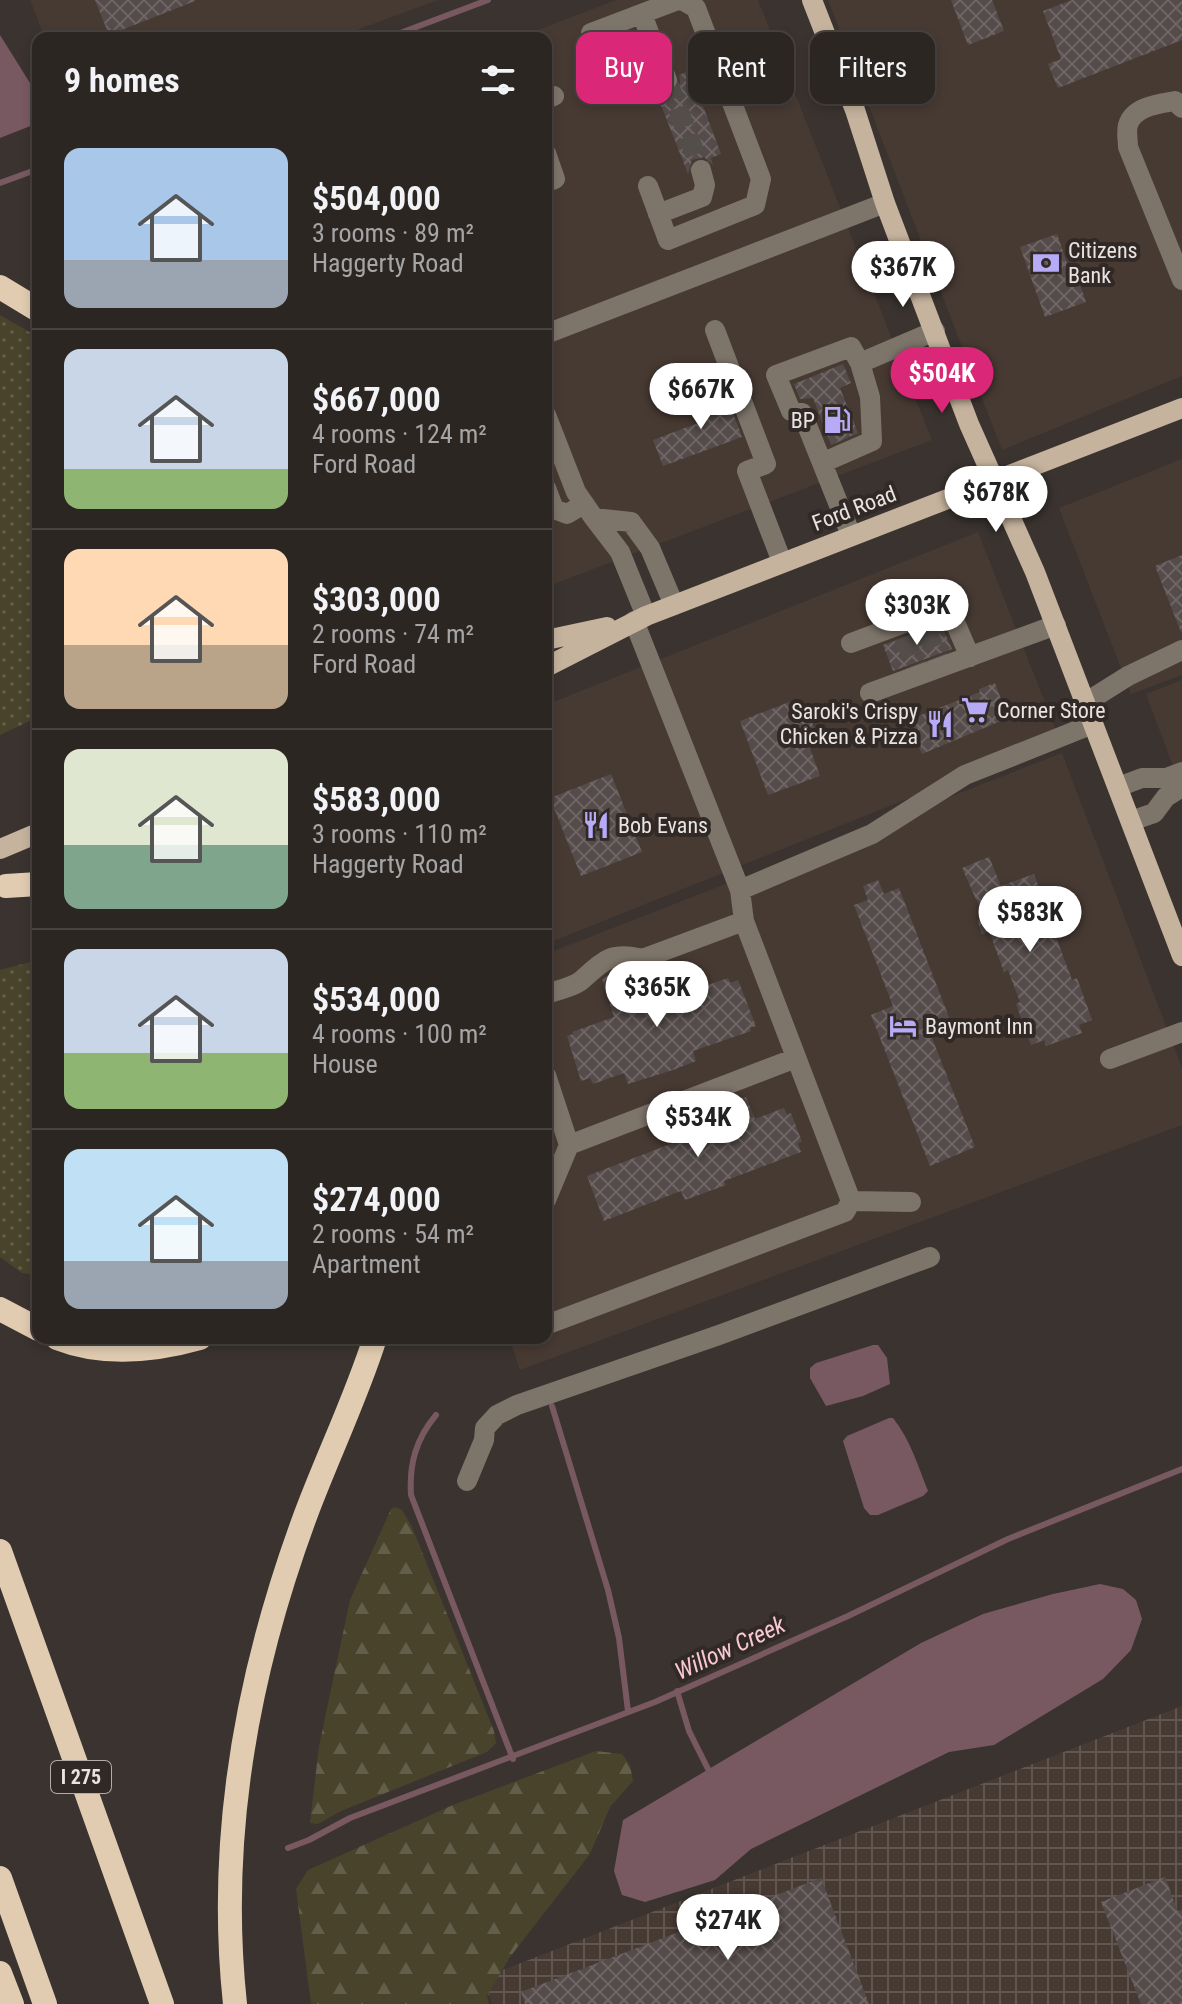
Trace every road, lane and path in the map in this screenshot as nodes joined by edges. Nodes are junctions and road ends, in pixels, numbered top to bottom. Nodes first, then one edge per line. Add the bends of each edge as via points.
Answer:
1 (680, 0) edge
2 (812, 0) edge
3 (642, 14) junction
4 (594, 32) edge
5 (649, 32) edge
6 (1182, 108) edge
7 (701, 170) tunnel mouth
8 (648, 186) dead end
9 (885, 203) junction
10 (658, 214) junction
11 (1182, 280) edge
12 (0, 287) edge
13 (32, 306) edge
14 (715, 330) dead end
15 (935, 331) junction
16 (552, 332) edge
17 (860, 363) junction
18 (1182, 408) edge
19 (552, 430) edge
20 (822, 463) junction
21 (994, 481) junction
22 (552, 504) edge
23 (589, 511) junction
24 (851, 535) junction
25 (782, 562) junction
26 (674, 605) junction
27 (640, 619) junction
28 (1056, 625) junction
29 (552, 639) edge
30 (851, 643) dead end
31 (1182, 650) edge
32 (970, 657) junction
33 (552, 664) edge
34 (870, 693) dead end
35 (1085, 703) junction
36 (1093, 724) junction
37 (1182, 772) edge
38 (1118, 787) junction
39 (1182, 787) edge
40 (1131, 821) junction
41 (32, 836) edge
42 (0, 849) edge
43 (32, 876) edge
44 (32, 885) edge
45 (3, 888) edge
46 (740, 890) junction
47 (744, 921) junction
48 (1182, 956) edge
49 (552, 992) edge
50 (1182, 1032) edge
51 (796, 1058) junction
52 (1110, 1059) dead end
53 (552, 1093) edge
54 (569, 1145) junction
55 (552, 1186) edge
56 (851, 1201) junction
57 (911, 1202) dead end
58 (930, 1257) dead end
59 (0, 1309) edge
60 (552, 1323) edge
61 (32, 1326) edge
62 (80, 1344) edge
63 (173, 1344) edge
64 (373, 1344) edge
65 (467, 1481) dead end
66 (0, 1551) edge
67 (0, 1878) edge
68 (0, 1973) edge
69 (12, 2004) edge
70 (45, 2004) edge
71 (162, 2004) edge
72 (235, 2004) edge

1 - 3 lane
1 - 10 lane via 696,8 761,179 755,205 668,240
2 - 9 main road
3 - 4 lane
3 - 5 lane
6 - 11 lane via 1175,101 1156,104 1139,110 1127,125 1128,147
7 - 10 lane via 702,197
8 - 10 lane
9 - 15 main road
9 - 16 lane
12 - 13 highway
14 - 25 lane via 766,464 747,471
15 - 17 lane
15 - 21 main road
17 - 20 lane via 870,397 872,441
17 - 20 lane via 851,347 776,375 791,411 802,413
18 - 21 main road, Ford Road
19 - 23 lane
20 - 24 lane
21 - 24 main road, Ford Road
21 - 28 main road
22 - 23 lane via 567,514
23 - 26 lane via 631,522 650,548
23 - 27 lane via 620,552
24 - 25 main road, Ford Road
25 - 26 main road, Ford Road
26 - 27 main road, Ford Road
27 - 29 main road, Ford Road
27 - 33 main road, Ford Road
27 - 46 lane
28 - 32 lane
28 - 35 main road
30 - 32 lane via 901,632 942,609 951,613
31 - 35 lane
32 - 34 lane
35 - 36 main road
36 - 38 main road
36 - 46 lane via 965,775 872,834
37 - 38 lane
38 - 40 main road
39 - 40 lane via 1154,813
40 - 48 main road
41 - 42 main road
43 - 45 main road
44 - 45 highway
46 - 47 lane
47 - 49 lane via 642,959 608,958 582,981
47 - 51 lane
50 - 52 lane
51 - 54 lane
51 - 56 lane
53 - 54 lane
54 - 55 lane
56 - 57 lane
56 - 60 lane via 845,1212
58 - 65 lane via 517,1405 485,1428
59 - 61 highway
62 - 63 highway via 121,1350
64 - 72 highway via 277,1599 245,1727 229,1919
66 - 71 highway, I 275
67 - 70 highway
68 - 69 highway

